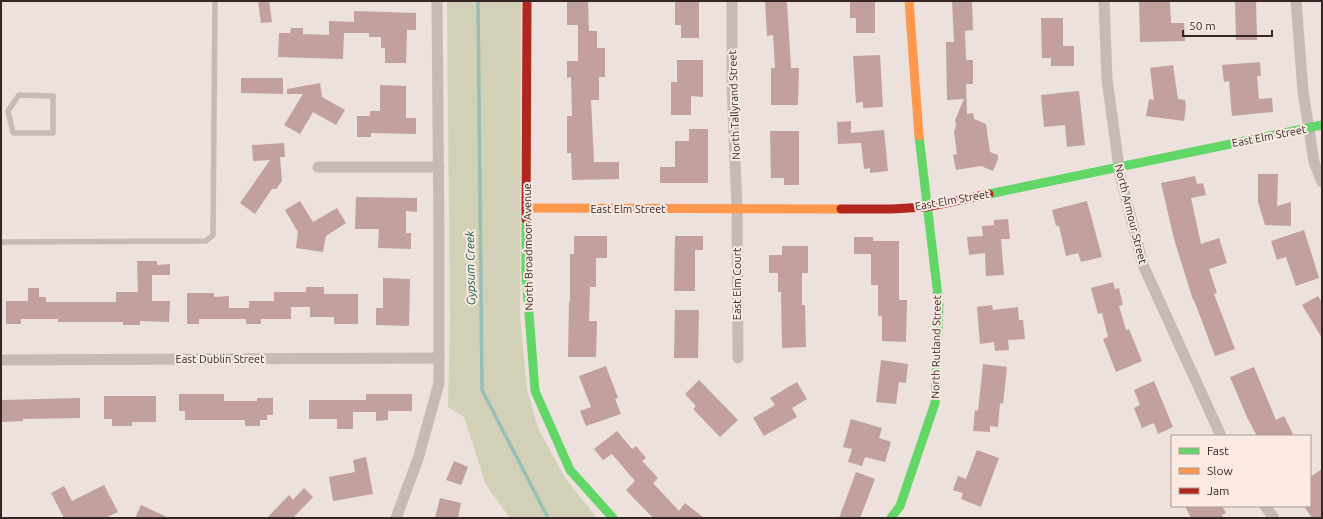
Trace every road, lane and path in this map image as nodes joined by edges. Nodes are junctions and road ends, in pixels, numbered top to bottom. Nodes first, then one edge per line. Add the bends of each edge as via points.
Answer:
1 (216, 1) edge
2 (437, 1) edge
3 (527, 1) edge
4 (732, 1) edge
5 (908, 1) edge
6 (1104, 1) edge
7 (1296, 1) edge
8 (1, 111) edge
9 (8, 111) junction
10 (1322, 125) edge
11 (1309, 128) junction
12 (318, 167) dead end
13 (439, 167) junction
14 (1119, 167) junction
15 (1322, 182) edge
16 (926, 207) junction
17 (526, 208) junction
18 (737, 209) junction
19 (1, 242) edge
20 (439, 358) junction
21 (738, 358) dead end
22 (1, 360) edge
23 (1221, 435) edge
24 (1266, 507) edge
25 (396, 518) edge
26 (612, 518) edge
27 (891, 518) edge
28 (1274, 518) edge

1 - 19 lane via 213,235 206,241
2 - 13 street
3 - 17 street, North Broadmoor Avenue
4 - 18 street, North Tallyrand Street
5 - 16 street, North Rutland Street
6 - 14 street, North Armour Street via 1107,79
7 - 11 street via 1302,91
8 - 9 lane
9 - 9 lane via 13,133 53,133 53,96 19,95
10 - 11 street, East Elm Street
11 - 14 street, East Elm Street
11 - 15 street via 1314,162
12 - 13 street
13 - 20 street
14 - 16 street, East Elm Street
14 - 23 street, North Armour Street via 1143,265
16 - 18 street, East Elm Street
16 - 27 street, North Rutland Street via 939,305 936,403 900,506
17 - 18 street, East Elm Street
17 - 26 street, North Broadmoor Avenue via 526,275 535,391 570,470
18 - 21 street, East Elm Court
20 - 22 street, East Dublin Street
20 - 25 street via 439,383 418,460
24 - 28 street

